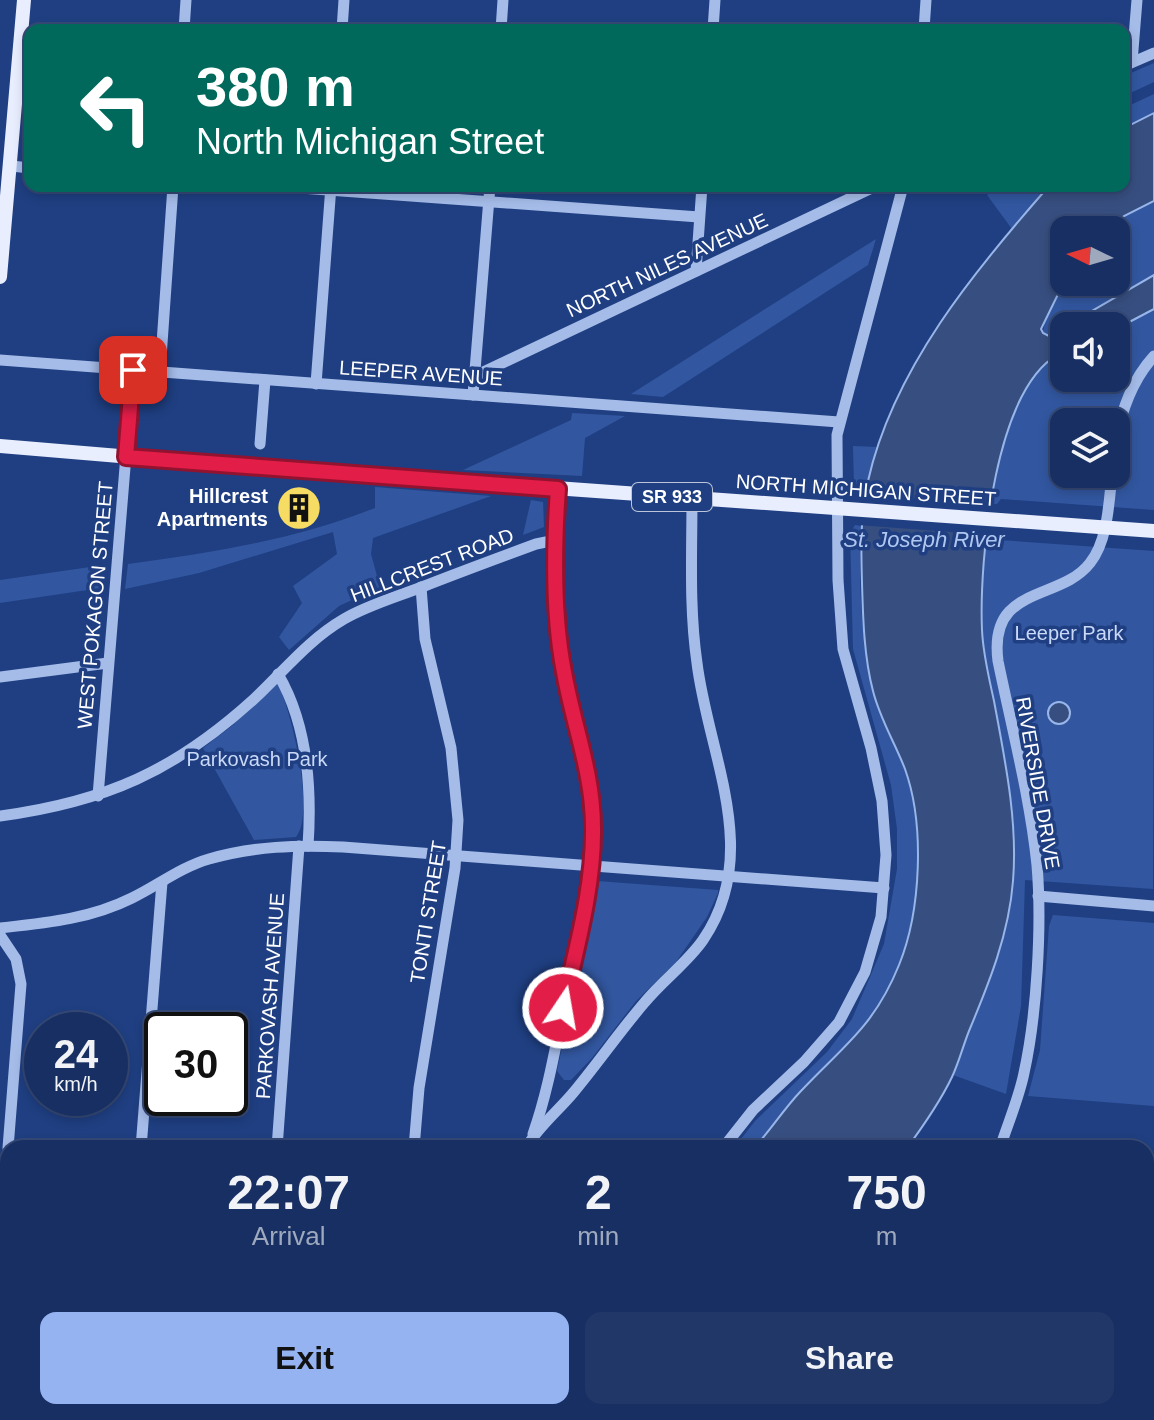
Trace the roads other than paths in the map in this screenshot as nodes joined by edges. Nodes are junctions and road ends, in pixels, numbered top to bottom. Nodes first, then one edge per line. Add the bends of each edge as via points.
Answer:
1 (24, 0) edge
2 (186, 0) edge
3 (344, 0) edge
4 (503, 0) edge
5 (715, 0) edge
6 (926, 0) edge
7 (1137, 0) edge
8 (25, 24) edge
9 (184, 24) edge
10 (342, 24) edge
11 (501, 24) edge
12 (713, 24) edge
13 (924, 24) edge
14 (1130, 50) edge
15 (24, 52) edge
16 (1154, 53) edge
17 (1130, 63) edge
18 (11, 166) junction
19 (24, 167) edge
20 (173, 192) edge
21 (330, 192) edge
22 (379, 192) edge
23 (490, 192) edge
24 (701, 192) edge
25 (863, 192) edge
26 (901, 192) edge
27 (489, 201) junction
28 (699, 217) junction
29 (696, 271) junction
30 (0, 277) edge
31 (1154, 356) edge
32 (0, 360) edge
33 (133, 370) junction
34 (160, 372) junction
35 (475, 376) junction
36 (265, 380) junction
37 (316, 384) junction
38 (473, 395) junction
39 (1124, 408) edge
40 (839, 422) junction
41 (260, 444) dead end
42 (0, 446) edge
43 (126, 457) junction
44 (1110, 488) edge
45 (558, 489) junction
46 (692, 498) junction
47 (837, 508) junction
48 (1103, 527) junction
49 (1154, 531) edge
50 (556, 540) junction
51 (421, 587) junction
52 (108, 663) junction
53 (278, 674) junction
54 (0, 677) edge
55 (98, 796) junction
56 (0, 816) edge
57 (304, 846) junction
58 (457, 855) junction
59 (592, 865) junction
60 (729, 876) junction
61 (162, 882) junction
62 (884, 888) junction
63 (1038, 896) junction
64 (1154, 906) edge
65 (0, 928) edge
66 (0, 935) edge
67 (9, 1140) edge
68 (142, 1140) edge
69 (278, 1140) edge
70 (415, 1140) edge
71 (529, 1140) edge
72 (532, 1140) edge
73 (729, 1140) edge
74 (1003, 1140) edge

1 - 8 main road
2 - 9 street
3 - 10 street
4 - 11 street
5 - 12 street
6 - 13 street
7 - 14 street
15 - 18 main road
16 - 17 street
18 - 19 street
18 - 30 main road
20 - 34 street
21 - 37 street
22 - 27 street
23 - 27 street
24 - 28 street
25 - 29 street, NORTH NILES AVENUE
26 - 40 street
27 - 28 street
27 - 35 street
28 - 29 street
29 - 35 street, NORTH NILES AVENUE
31 - 39 street
32 - 33 street, LEEPER AVENUE
33 - 34 street, LEEPER AVENUE
33 - 43 street, WEST POKAGON STREET
34 - 36 street, LEEPER AVENUE
35 - 38 street
36 - 37 street, LEEPER AVENUE
36 - 41 street
37 - 38 street, LEEPER AVENUE
38 - 40 street, LEEPER AVENUE
40 - 47 street
42 - 43 main road, NORTH MICHIGAN STREET / SR 933
43 - 45 main road, NORTH MICHIGAN STREET / SR 933
43 - 52 street, WEST POKAGON STREET
44 - 48 street, RIVERSIDE DRIVE
45 - 46 main road, NORTH MICHIGAN STREET / SR 933
45 - 50 street
46 - 47 main road, NORTH MICHIGAN STREET / SR 933
46 - 60 street via 694,641 725,783
47 - 48 main road, NORTH MICHIGAN STREET / SR 933
47 - 62 street via 843,649 880,788
48 - 49 main road, NORTH MICHIGAN STREET / SR 933
48 - 63 street, RIVERSIDE DRIVE via 1088,566 1016,606 997,636 1032,831
50 - 51 street, HILLCREST ROAD
50 - 59 street via 560,646 592,795
51 - 53 street, HILLCREST ROAD via 346,618 315,638
51 - 58 street, TONTI STREET via 428,658 456,785
52 - 54 street
52 - 55 street, WEST POKAGON STREET
53 - 55 street, HILLCREST ROAD via 201,744
53 - 57 street, PARKOVASH AVENUE via 305,753 311,808
55 - 56 street, HILLCREST ROAD
57 - 58 street
57 - 61 street via 253,848 216,857
57 - 69 street, PARKOVASH AVENUE
58 - 59 street
58 - 70 street, TONTI STREET
59 - 60 street
59 - 71 street via 547,1090
60 - 62 street
60 - 72 street via 703,939
61 - 65 street via 81,917
61 - 68 street
62 - 73 street via 875,943 839,1022
63 - 64 street
63 - 74 street, RIVERSIDE DRIVE via 1029,1047
66 - 67 street via 16,959 21,984

